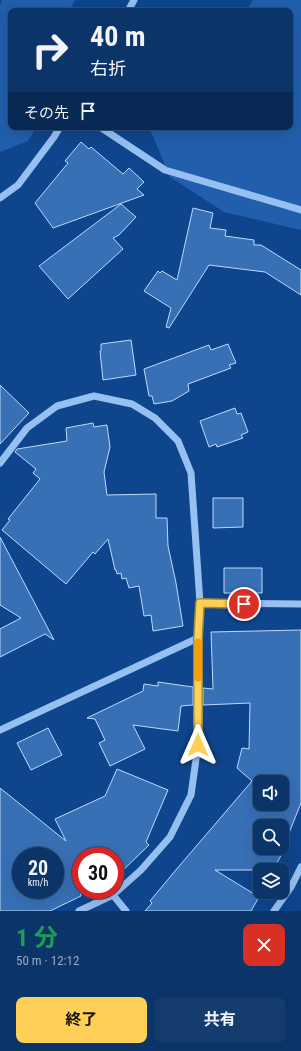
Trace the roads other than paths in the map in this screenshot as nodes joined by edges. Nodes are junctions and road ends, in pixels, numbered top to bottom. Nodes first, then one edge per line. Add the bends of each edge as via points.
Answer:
1 (58, 130) edge
2 (105, 130) edge
3 (0, 198) edge
4 (301, 210) edge
5 (0, 463) edge
6 (200, 603) junction
7 (301, 604) edge
8 (198, 638) junction
9 (0, 730) edge
10 (301, 867) edge
11 (124, 885) edge
12 (104, 899) edge
13 (116, 899) edge
14 (79, 911) edge
15 (126, 911) edge
16 (274, 911) edge

1 - 3 street via 18,184
2 - 4 street via 165,170
5 - 6 street via 27,428 57,406 94,396 132,404 155,418 178,441 192,473
6 - 7 street
6 - 8 street
8 - 9 street
8 - 11 street via 198,745 191,795 170,837
10 - 16 street via 291,888
12 - 14 street
13 - 15 street

